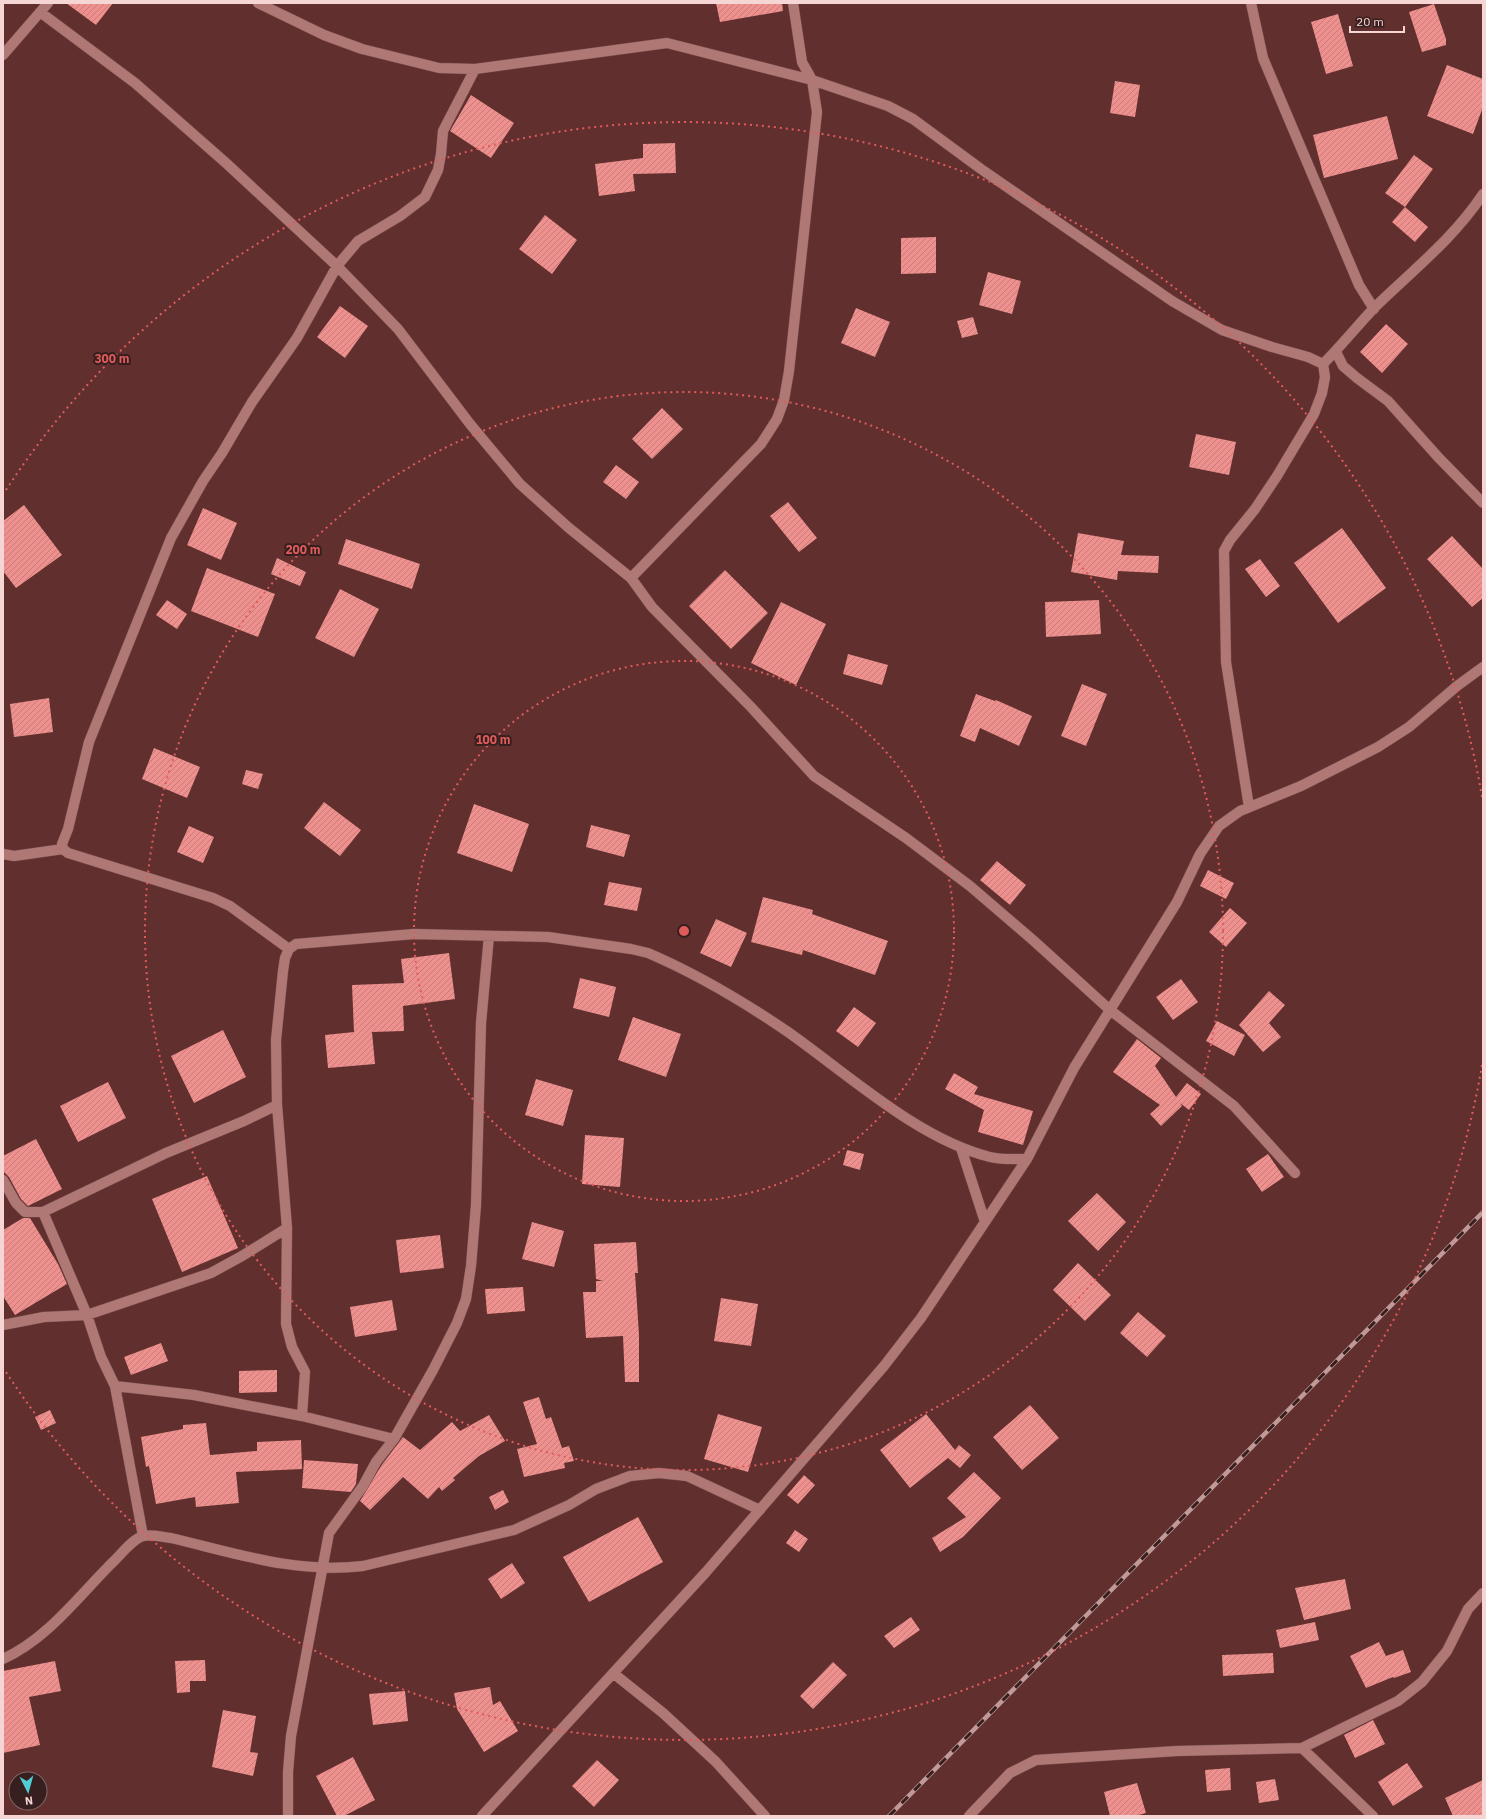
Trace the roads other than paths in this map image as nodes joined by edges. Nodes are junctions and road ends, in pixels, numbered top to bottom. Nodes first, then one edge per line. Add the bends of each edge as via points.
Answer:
1 (48, 3) edge
2 (258, 3) edge
3 (793, 3) edge
4 (1251, 3) edge
5 (40, 12) junction
6 (3, 54) edge
7 (475, 69) junction
8 (812, 80) junction
9 (1483, 194) edge
10 (337, 266) junction
11 (1374, 308) junction
12 (1336, 352) junction
13 (1323, 364) junction
14 (1483, 503) edge
15 (631, 578) junction
16 (1483, 667) edge
17 (1249, 807) junction
18 (63, 849) junction
19 (3, 854) edge
20 (489, 936) junction
21 (289, 950) junction
22 (1110, 1010) junction
23 (277, 1105) junction
24 (960, 1148) junction
25 (1027, 1159) junction
26 (1295, 1173) dead end
27 (3, 1180) edge
28 (43, 1212) junction
29 (985, 1222) junction
30 (287, 1228) junction
31 (86, 1315) junction
32 (3, 1325) edge
33 (115, 1386) junction
34 (302, 1416) junction
35 (394, 1439) junction
36 (760, 1510) junction
37 (143, 1536) junction
38 (322, 1568) junction
39 (1483, 1592) edge
40 (3, 1659) edge
41 (613, 1673) junction
42 (1302, 1748) junction
43 (288, 1816) edge
44 (482, 1816) edge
45 (765, 1816) edge
46 (969, 1816) edge
47 (1373, 1816) edge

1 - 5 street
2 - 7 street via 324,35 362,49 439,68
3 - 8 street via 802,62
4 - 11 street via 1263,58 1359,285
5 - 6 street
5 - 10 street via 135,83
7 - 8 street via 667,43
7 - 10 street via 443,131 438,170 425,197 400,216 358,241
8 - 13 street via 888,106 913,119 1166,297 1222,330 1308,356
8 - 15 street via 817,112 789,371 778,419 761,444
9 - 11 street via 1471,213 1454,231
10 - 15 street via 398,329 470,424 520,484
10 - 18 street via 297,338 252,402 171,538 89,742 62,844
11 - 12 street
12 - 13 street
12 - 14 street via 1343,366 1388,401
13 - 17 street via 1325,377 1314,414 1277,476 1224,551 1227,668
15 - 22 street via 652,607 751,707 814,776 906,838 970,886
16 - 17 street via 1409,727 1378,747 1302,786
17 - 22 street via 1219,826 1200,854 1177,902
18 - 19 street via 29,855
18 - 21 street via 68,853 213,898 230,906
20 - 21 street via 414,934 296,944
20 - 24 street via 548,937 631,949 662,959 744,1003 882,1102
20 - 35 street via 481,1023 476,1205 466,1299 433,1370
21 - 23 street via 283,971 276,1040
22 - 25 street via 1074,1068
22 - 26 street via 1234,1106
23 - 28 street via 166,1153
23 - 30 street
24 - 25 street via 992,1158
24 - 29 street
25 - 29 street
27 - 28 street via 16,1203 25,1212
28 - 31 street
29 - 36 street via 921,1318 889,1360
30 - 31 street via 210,1273
30 - 34 street via 286,1324 292,1347 304,1372
31 - 32 street via 44,1318
31 - 33 street
33 - 34 street via 194,1395
33 - 37 street
34 - 35 street
35 - 38 street via 329,1532
36 - 38 street via 687,1476 659,1473 630,1476 596,1489 569,1505 514,1530 363,1566
36 - 41 street
37 - 38 street via 171,1538 288,1566
37 - 40 street via 136,1539 112,1562 52,1625 29,1644
38 - 43 street via 292,1736 288,1772
39 - 42 street via 1468,1609 1447,1651 1422,1682 1398,1700
41 - 44 street
41 - 45 street via 663,1713 716,1762
42 - 46 street via 1036,1760 1010,1773
42 - 47 street

